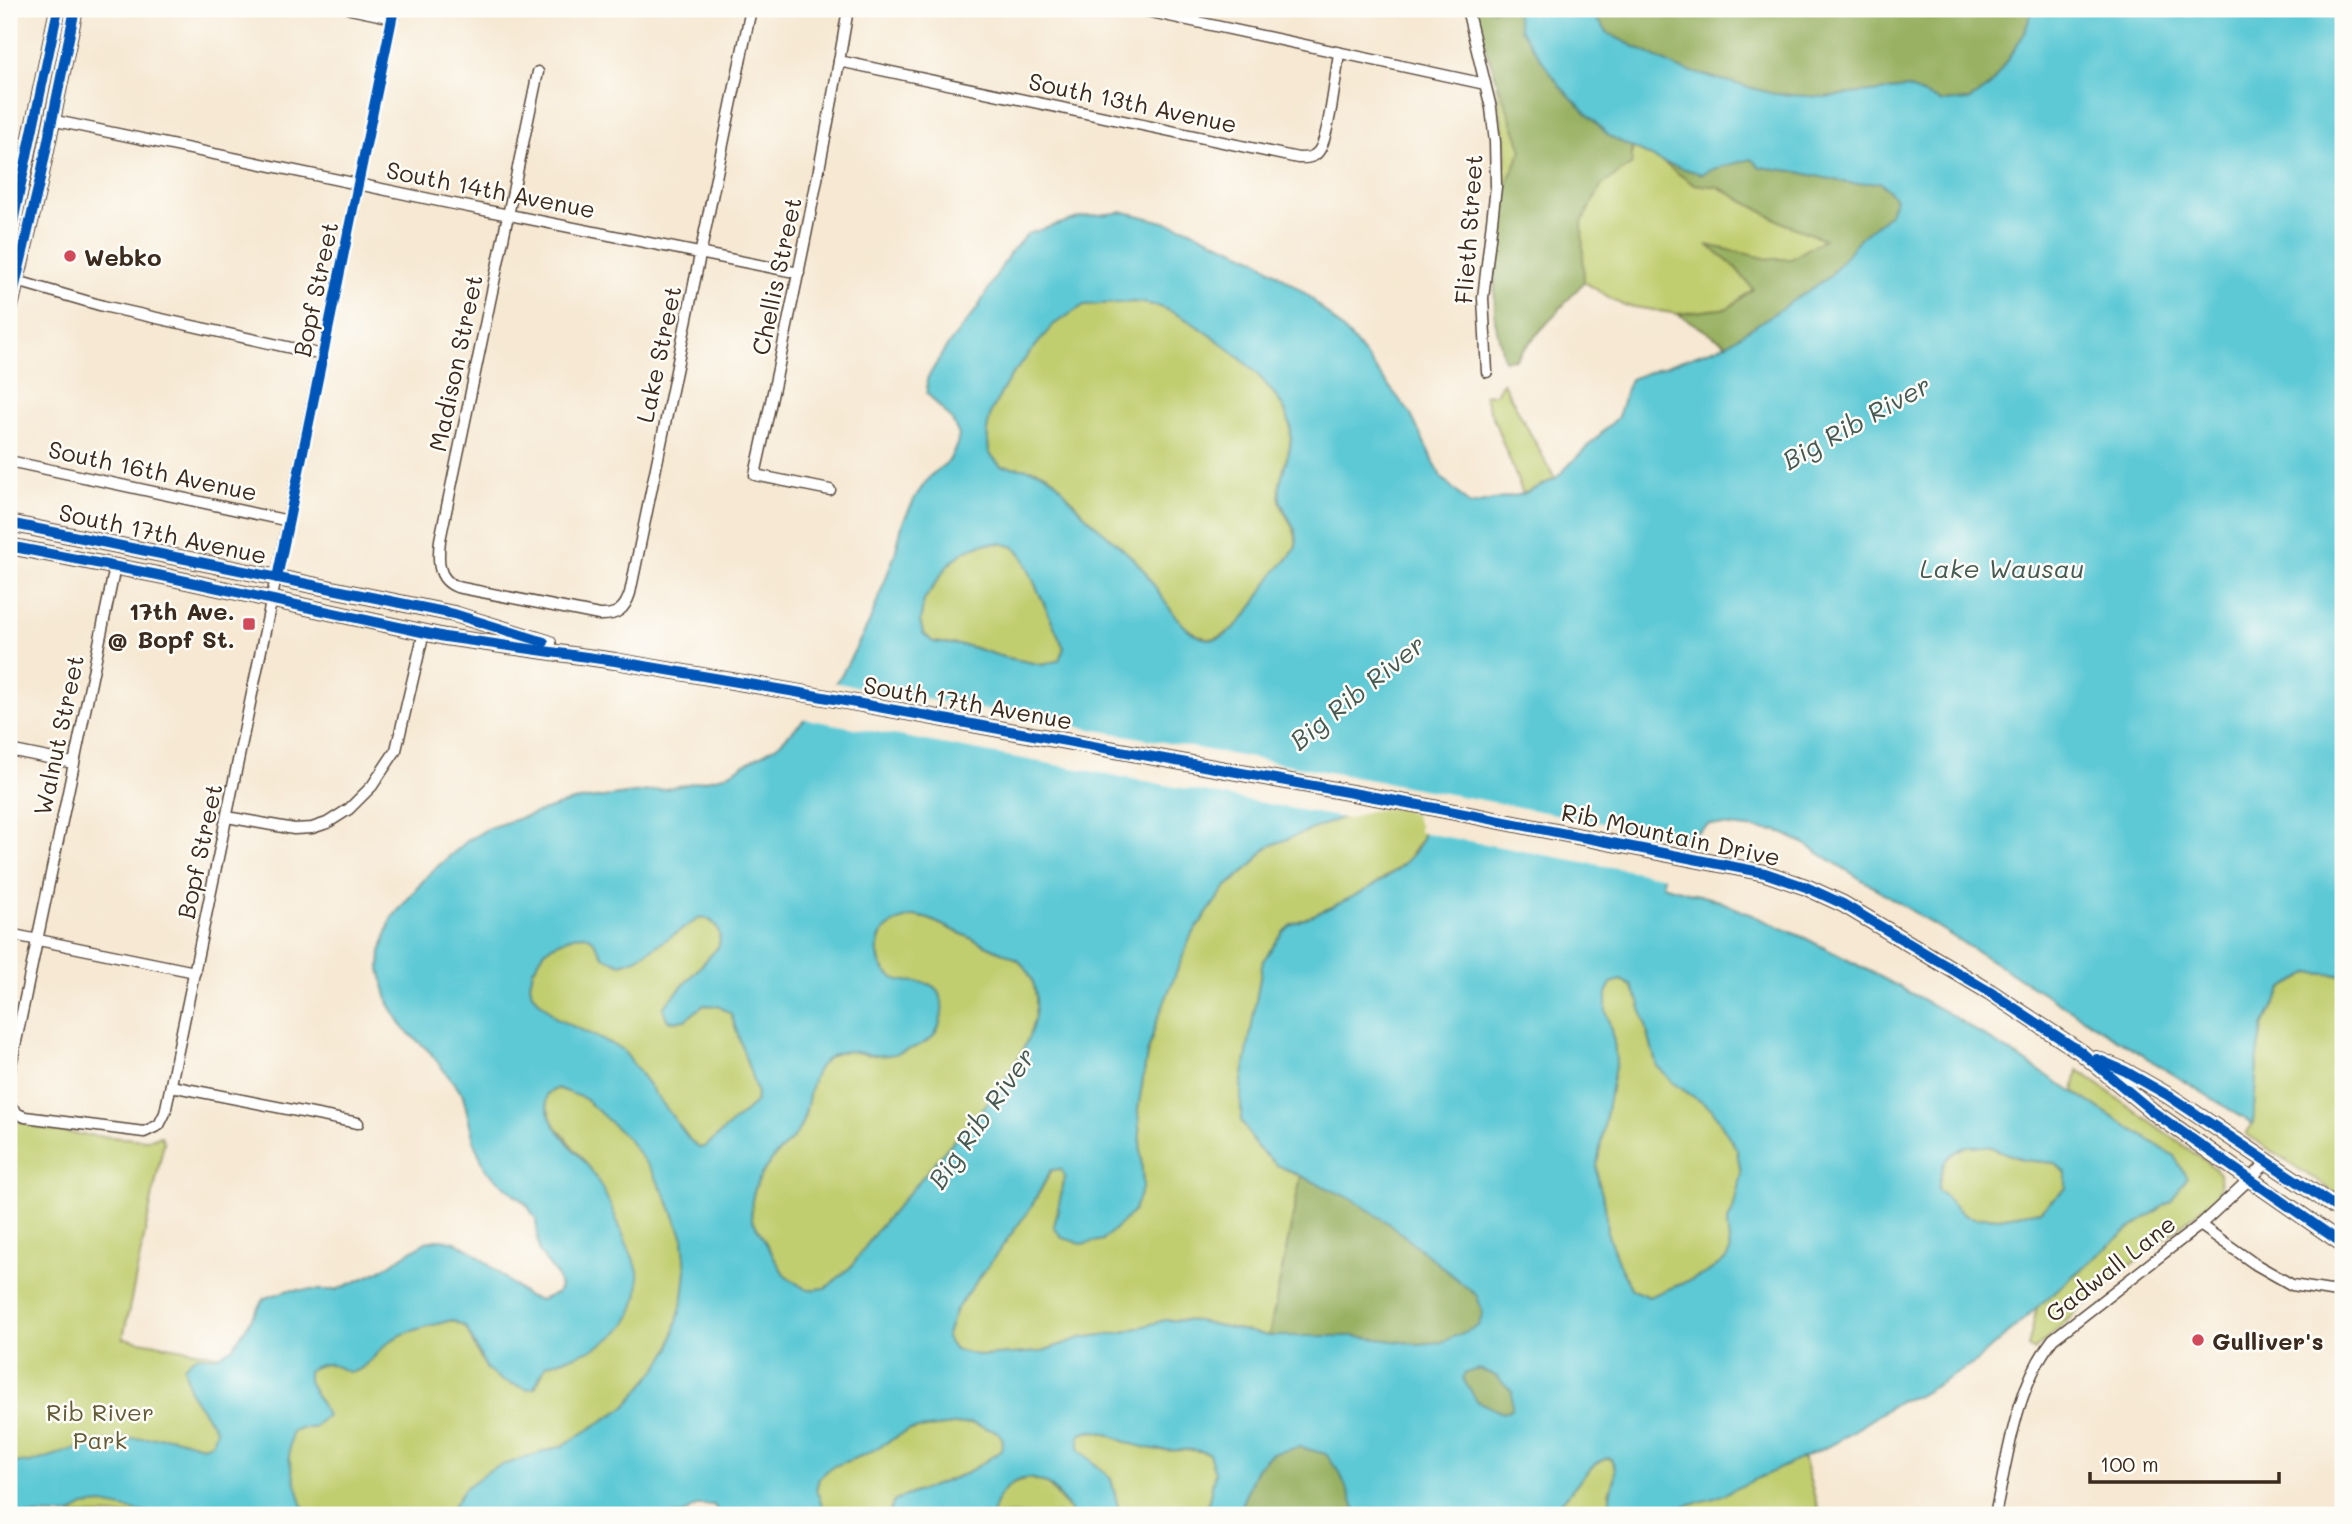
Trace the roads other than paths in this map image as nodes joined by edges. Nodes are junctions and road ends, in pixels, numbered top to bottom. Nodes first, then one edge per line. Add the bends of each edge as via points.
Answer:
1 (58, 9) edge
2 (75, 9) edge
3 (350, 9) edge
4 (751, 9) edge
5 (848, 9) edge
6 (1137, 9) edge
7 (1467, 9) edge
8 (393, 13) edge
9 (1339, 53) junction
10 (839, 61) junction
11 (538, 72) dead end
12 (1485, 84) junction
13 (51, 120) junction
14 (358, 184) junction
15 (508, 215) junction
16 (9, 242) edge
17 (700, 252) junction
18 (799, 273) junction
19 (12, 280) edge
20 (9, 311) edge
21 (323, 355) junction
22 (1487, 372) dead end
23 (9, 461) edge
24 (830, 490) dead end
25 (289, 521) junction
26 (9, 523) edge
27 (9, 546) edge
28 (115, 567) junction
29 (277, 578) junction
30 (273, 600) junction
31 (527, 600) joint
32 (424, 632) junction
33 (594, 658) junction
34 (9, 750) edge
35 (74, 763) junction
36 (1335, 790) joint
37 (227, 817) junction
38 (9, 934) edge
39 (36, 939) junction
40 (195, 972) junction
41 (2081, 1052) junction
42 (9, 1075) edge
43 (171, 1086) junction
44 (10, 1107) edge
45 (358, 1123) dead end
46 (2269, 1161) junction
47 (2250, 1179) junction
48 (2343, 1212) edge
49 (2200, 1225) junction
50 (2343, 1244) edge
51 (2343, 1293) edge
52 (1995, 1515) edge

1 - 16 main road
2 - 13 main road
3 - 8 street
4 - 17 street, Lake Street
5 - 10 street, Chellis Street
6 - 9 street
7 - 12 street, Flieth Street
8 - 14 street, Bopf Street
9 - 10 street, South 13th Avenue via 1325,139 1318,153 1307,158
9 - 12 street
10 - 18 street, Chellis Street
11 - 15 street, Madison Street
12 - 22 street, Flieth Street via 1496,165 1483,298
13 - 14 street, South 14th Avenue
13 - 19 main road
14 - 15 street, South 14th Avenue
14 - 21 street, Bopf Street
15 - 17 street, South 14th Avenue
15 - 31 street, Madison Street via 439,561 443,578 450,584
17 - 18 street, South 14th Avenue
17 - 31 street, Lake Street via 626,603 608,616
18 - 24 street, Chellis Street via 755,475
19 - 20 main road
19 - 21 street via 103,306
21 - 25 street, Bopf Street
23 - 25 street, South 16th Avenue
25 - 29 street, Bopf Street
26 - 29 main road, South 17th Avenue
27 - 28 main road, South 17th Avenue
28 - 30 main road, South 17th Avenue
28 - 35 street, Walnut Street
29 - 30 street, Bopf Street
29 - 33 main road, South 17th Avenue via 466,617
30 - 32 main road, South 17th Avenue
30 - 37 street, Bopf Street
32 - 33 main road, South 17th Avenue
32 - 37 street via 396,750 363,796 327,823 312,828
33 - 36 main road, South 17th Avenue
34 - 35 street
35 - 39 street, Walnut Street
36 - 41 main road, Rib Mountain Drive via 1765,873 1836,900
37 - 40 street, Bopf Street
38 - 39 street
39 - 40 street
39 - 42 street, Walnut Street
40 - 43 street, Bopf Street
41 - 46 main road, Rib Mountain Drive via 2140,1079
41 - 47 main road, Rib Mountain Drive via 2152,1111
43 - 44 street, Bopf Street via 159,1125 144,1132 25,1117
43 - 45 street
46 - 47 street, Gadwall Lane
46 - 48 main road, Rib Mountain Drive
47 - 49 street, Gadwall Lane
47 - 50 main road, Rib Mountain Drive
49 - 51 street via 2292,1285
49 - 52 street, Gadwall Lane via 2060,1332 2040,1356 2021,1402

